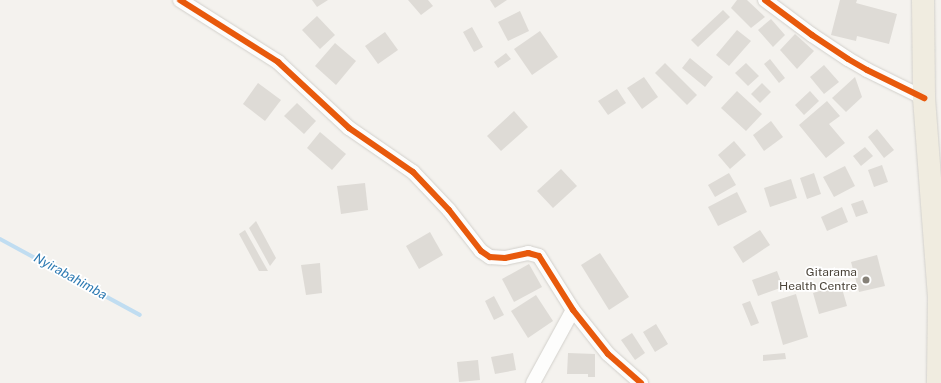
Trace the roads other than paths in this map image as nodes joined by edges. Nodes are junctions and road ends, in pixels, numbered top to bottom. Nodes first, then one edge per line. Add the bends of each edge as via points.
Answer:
1 (180, 0) edge
2 (765, 0) edge
3 (923, 0) edge
4 (924, 98) junction
5 (934, 146) edge
6 (573, 310) junction
7 (533, 383) edge
8 (641, 383) edge
9 (938, 383) edge

1 - 6 street via 278,62 349,128 413,172 449,210 481,251 490,257 505,258 528,253 539,256
2 - 4 street via 848,59
3 - 4 highway
4 - 5 highway
5 - 9 highway via 939,296
6 - 7 street
6 - 8 street via 608,354

